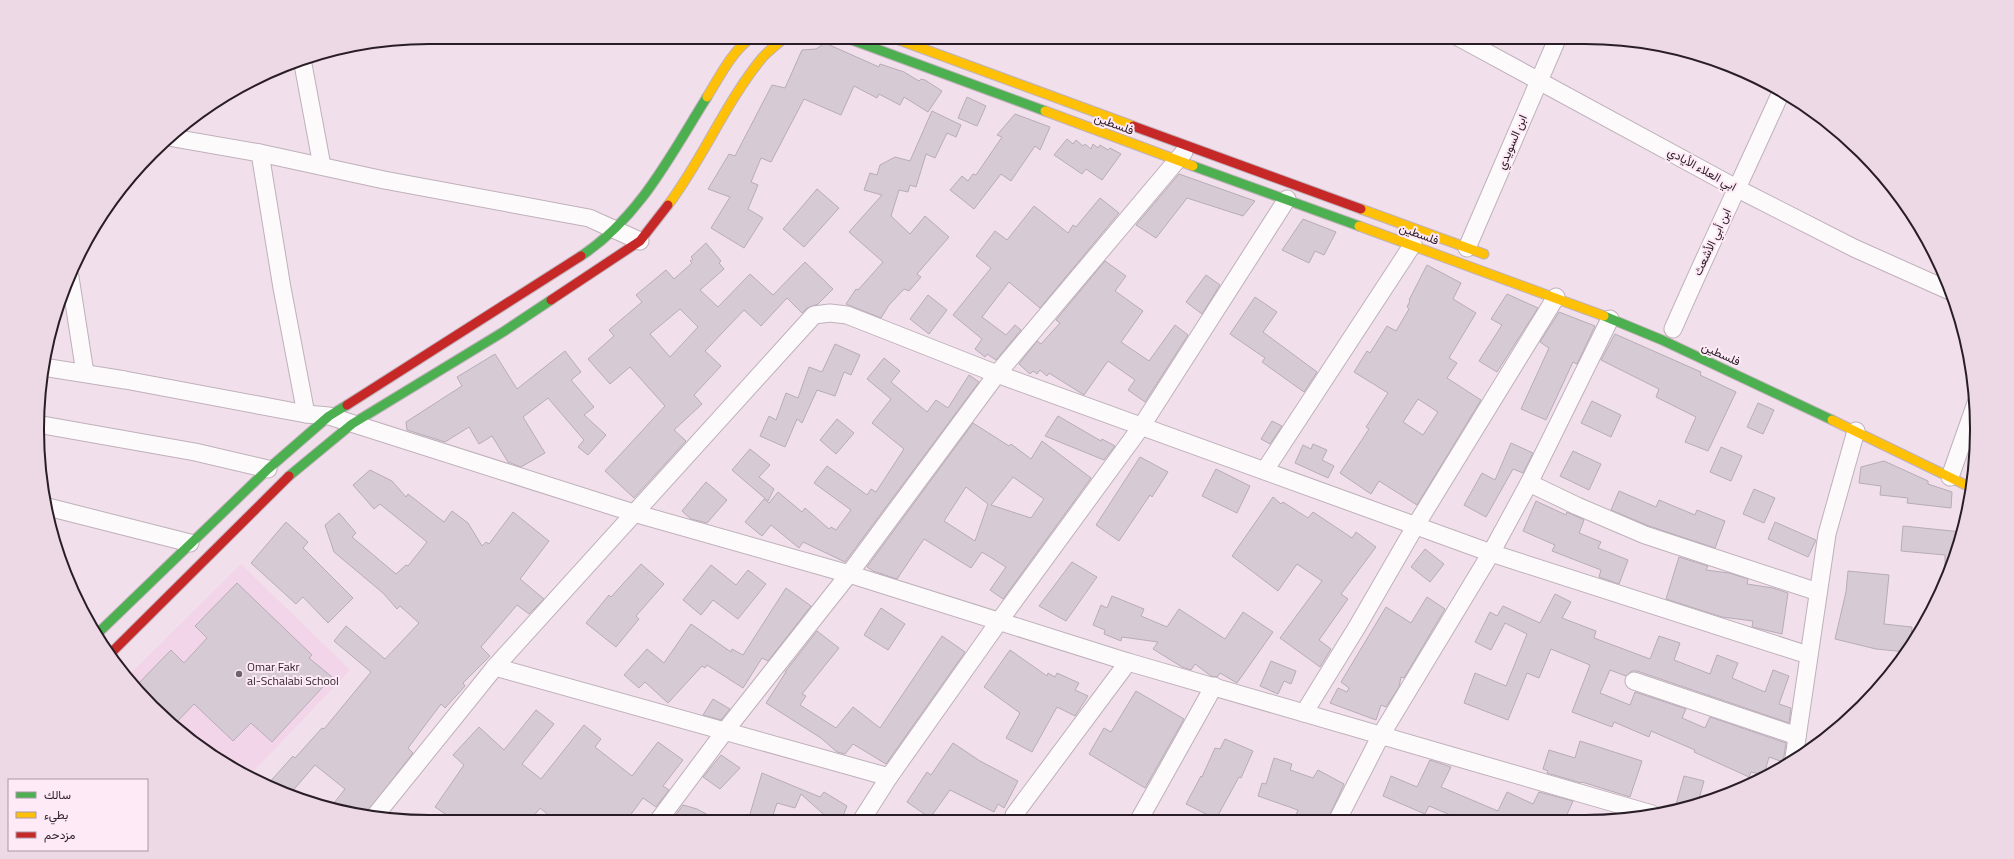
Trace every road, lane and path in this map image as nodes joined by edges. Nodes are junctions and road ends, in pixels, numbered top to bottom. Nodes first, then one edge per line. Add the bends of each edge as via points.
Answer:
1 (743, 44) edge
2 (777, 44) edge
3 (863, 44) edge
4 (910, 44) edge
5 (1471, 44) edge
6 (1555, 44) edge
7 (727, 45) dead end
8 (726, 64) junction
9 (303, 65) edge
10 (1538, 80) junction
11 (1779, 97) edge
12 (177, 139) edge
13 (1188, 147) junction
14 (260, 153) junction
15 (1177, 160) junction
16 (322, 166) junction
17 (1738, 189) junction
18 (1286, 199) junction
19 (1377, 214) junction
20 (1369, 228) junction
21 (615, 230) junction
22 (640, 241) junction
23 (1413, 244) junction
24 (1467, 248) junction
25 (1496, 259) dead end
26 (71, 286) edge
27 (1943, 288) edge
28 (1556, 297) junction
29 (1610, 319) junction
30 (1673, 329) dead end
31 (49, 368) edge
32 (85, 373) junction
33 (997, 374) junction
34 (306, 414) junction
35 (329, 416) junction
36 (1970, 421) edge
37 (352, 424) junction
38 (44, 425) edge
39 (1141, 427) junction
40 (1856, 432) junction
41 (1954, 467) junction
42 (268, 469) junction
43 (1265, 470) junction
44 (1967, 482) edge
45 (1529, 483) junction
46 (52, 508) edge
47 (634, 513) junction
48 (1416, 525) junction
49 (190, 543) junction
50 (1491, 553) junction
51 (849, 574) junction
52 (1818, 592) junction
53 (1000, 620) junction
54 (101, 630) edge
55 (114, 650) edge
56 (1808, 655) junction
57 (1128, 662) junction
58 (495, 667) junction
59 (1634, 681) dead end
60 (1214, 686) junction
61 (1304, 713) junction
62 (725, 731) junction
63 (1381, 735) junction
64 (1797, 736) junction
65 (1795, 753) edge
66 (889, 777) junction
67 (1642, 811) edge
68 (378, 812) edge
69 (662, 815) edge
70 (866, 815) edge
71 (1014, 815) edge
72 (1142, 815) edge
73 (1340, 815) edge

1 - 8 main road
2 - 22 main road via 763,57 734,97 679,190
3 - 15 main road, فلسطين
4 - 13 main road, فلسطين
5 - 10 street, ابي العلاء الأيادي
6 - 10 street, ابن السويدي
7 - 8 main road
8 - 21 main road via 643,199
9 - 16 street
10 - 17 street, ابي العلاء الأيادي
10 - 24 street, ابن السويدي
11 - 17 street, ابن أبي الأشعث
12 - 14 street
13 - 15 street
13 - 19 main road, فلسطين
14 - 16 street
14 - 34 street
15 - 18 main road, فلسطين
15 - 33 street
16 - 21 street via 392,182 589,218
17 - 27 street, ابي العلاء الأيادي via 1854,248
17 - 30 street, ابن أبي الأشعث via 1718,226
18 - 20 main road, فلسطين
18 - 39 street
19 - 20 main road
19 - 24 main road, فلسطين
20 - 23 main road, فلسطين
21 - 22 street
21 - 35 main road via 583,255
22 - 37 main road via 503,332
23 - 28 main road, فلسطين
23 - 43 street
24 - 25 main road, فلسطين
26 - 32 street
28 - 29 main road, فلسطين
28 - 48 street
29 - 40 main road, فلسطين via 1761,385
29 - 45 street
31 - 32 street
32 - 34 street
33 - 39 street
33 - 47 street via 847,315 814,315
33 - 51 street
34 - 35 street
35 - 37 street
35 - 42 main road
36 - 41 street
37 - 47 street
37 - 55 main road via 287,478
38 - 42 street via 195,452
39 - 43 street
39 - 53 street
40 - 41 main road, فلسطين
40 - 52 street via 1827,534
41 - 44 main road, فلسطين
42 - 49 main road
43 - 48 street
45 - 50 street
45 - 52 street via 1645,535
46 - 49 street
47 - 51 street
47 - 58 street
48 - 50 street
48 - 61 street
49 - 54 main road
50 - 56 street
50 - 63 street
51 - 53 street
51 - 62 street
52 - 56 street
53 - 57 street
53 - 66 street
56 - 64 street
57 - 60 street
57 - 71 street
58 - 62 street
58 - 68 street
59 - 64 street
60 - 61 street
60 - 72 street
61 - 63 street
62 - 66 street
62 - 69 street
63 - 67 street
63 - 73 street
64 - 65 street
66 - 70 street

